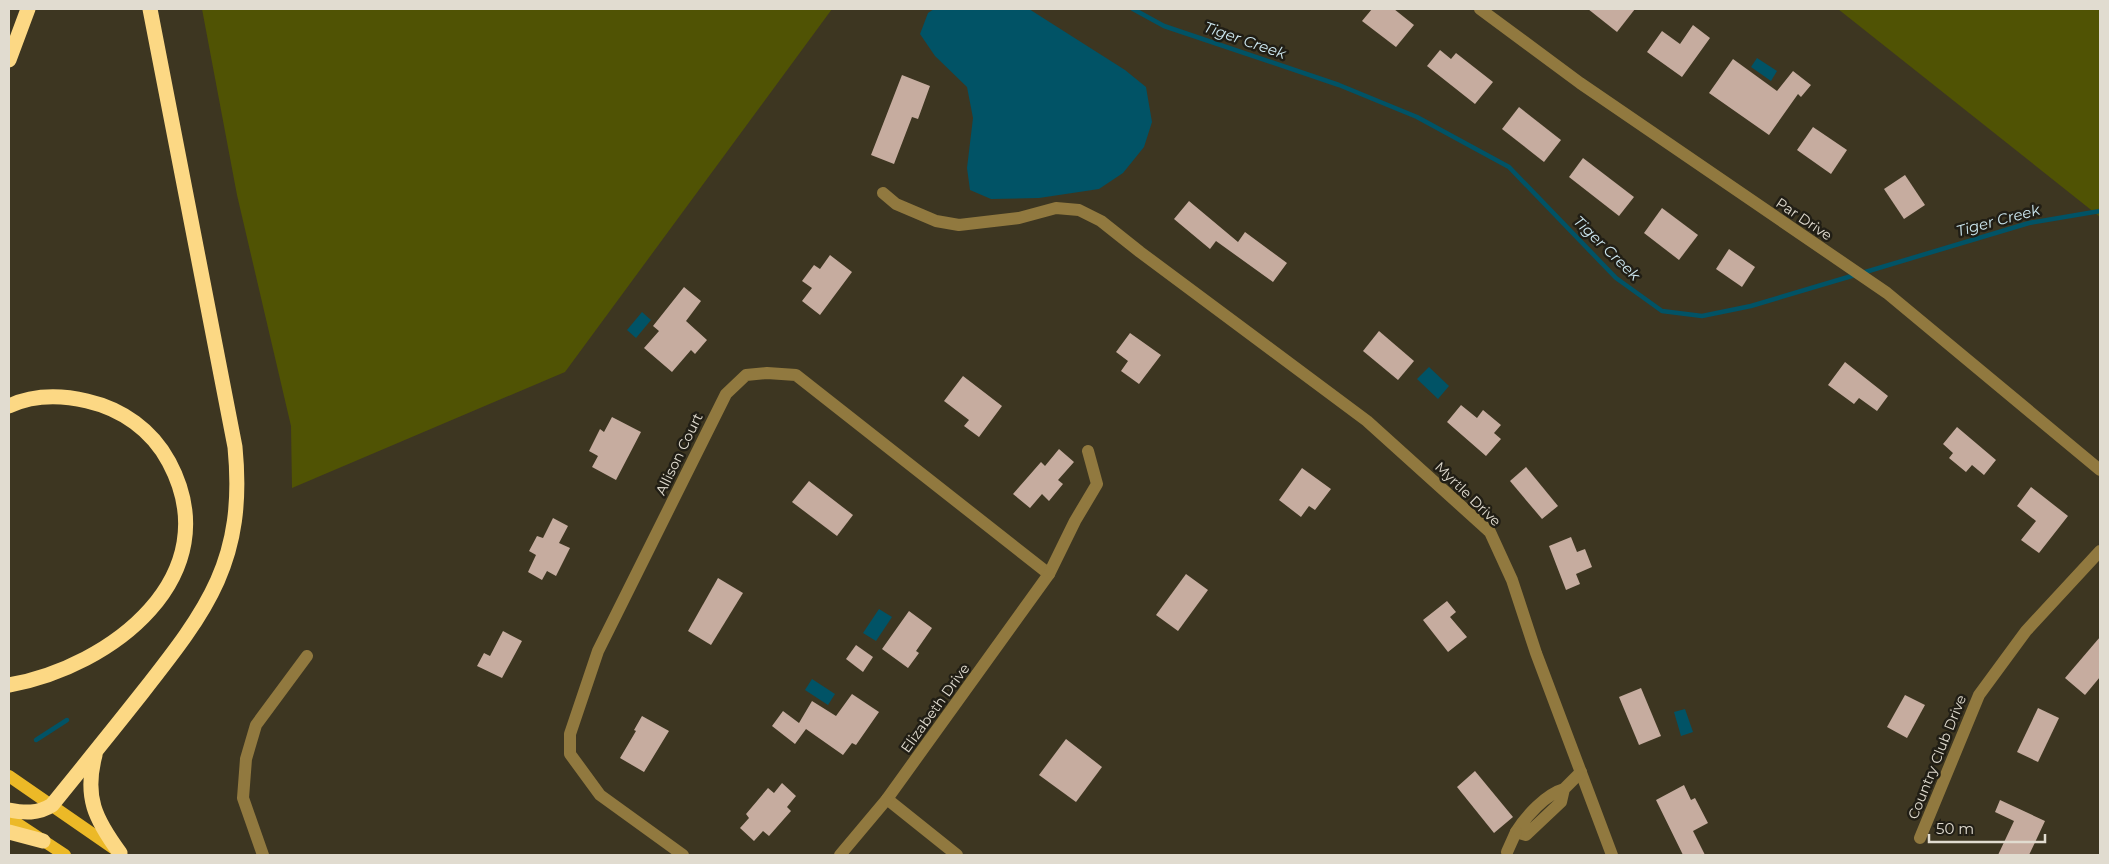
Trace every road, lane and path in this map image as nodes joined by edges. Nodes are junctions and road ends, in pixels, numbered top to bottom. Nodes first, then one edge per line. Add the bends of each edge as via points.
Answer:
1 (28, 9) edge
2 (150, 9) edge
3 (1480, 9) edge
4 (9, 60) edge
5 (883, 194) dead end
6 (9, 406) edge
7 (1088, 451) dead end
8 (2100, 470) edge
9 (2100, 551) edge
10 (1049, 574) junction
11 (307, 656) dead end
12 (9, 684) edge
13 (96, 752) junction
14 (1581, 772) junction
15 (9, 776) edge
16 (887, 799) junction
17 (52, 805) junction
18 (9, 810) edge
19 (9, 818) edge
20 (9, 832) edge
21 (1920, 838) dead end
22 (43, 841) junction
23 (1507, 852) dead end
24 (122, 854) edge
25 (65, 855) edge
26 (263, 855) edge
27 (683, 855) edge
28 (840, 855) edge
29 (957, 855) edge
30 (1612, 855) edge

1 - 4 highway
2 - 13 highway via 235,447 238,501 226,561 203,611
3 - 8 street, Par Drive via 1597,95 1887,293
5 - 14 street, Myrtle Drive via 896,204 936,221 959,225 1019,218 1056,208 1079,210 1101,221 1368,421 1490,532 1512,580
6 - 12 highway via 57,396 109,407 130,419 157,444 172,467 181,493 186,527 172,580 141,621 82,660 48,674
7 - 10 street, Elizabeth Drive via 1097,484
9 - 21 street, Country Club Drive via 2026,631 1978,695
10 - 16 street, Elizabeth Drive
10 - 27 street, Allison Court via 796,375 767,373 746,376 726,394 598,651 570,734 570,754 600,795
11 - 26 street via 256,725 246,759 243,798
13 - 17 highway
13 - 24 highway via 90,786 92,799 105,832
14 - 23 street via 1564,789 1561,802 1526,835 1516,832
14 - 30 street, Myrtle Drive
15 - 17 main road
16 - 28 street, Elizabeth Drive
16 - 29 street
17 - 18 highway via 45,810 31,812
17 - 24 main road
19 - 22 main road
20 - 22 highway
22 - 25 main road

